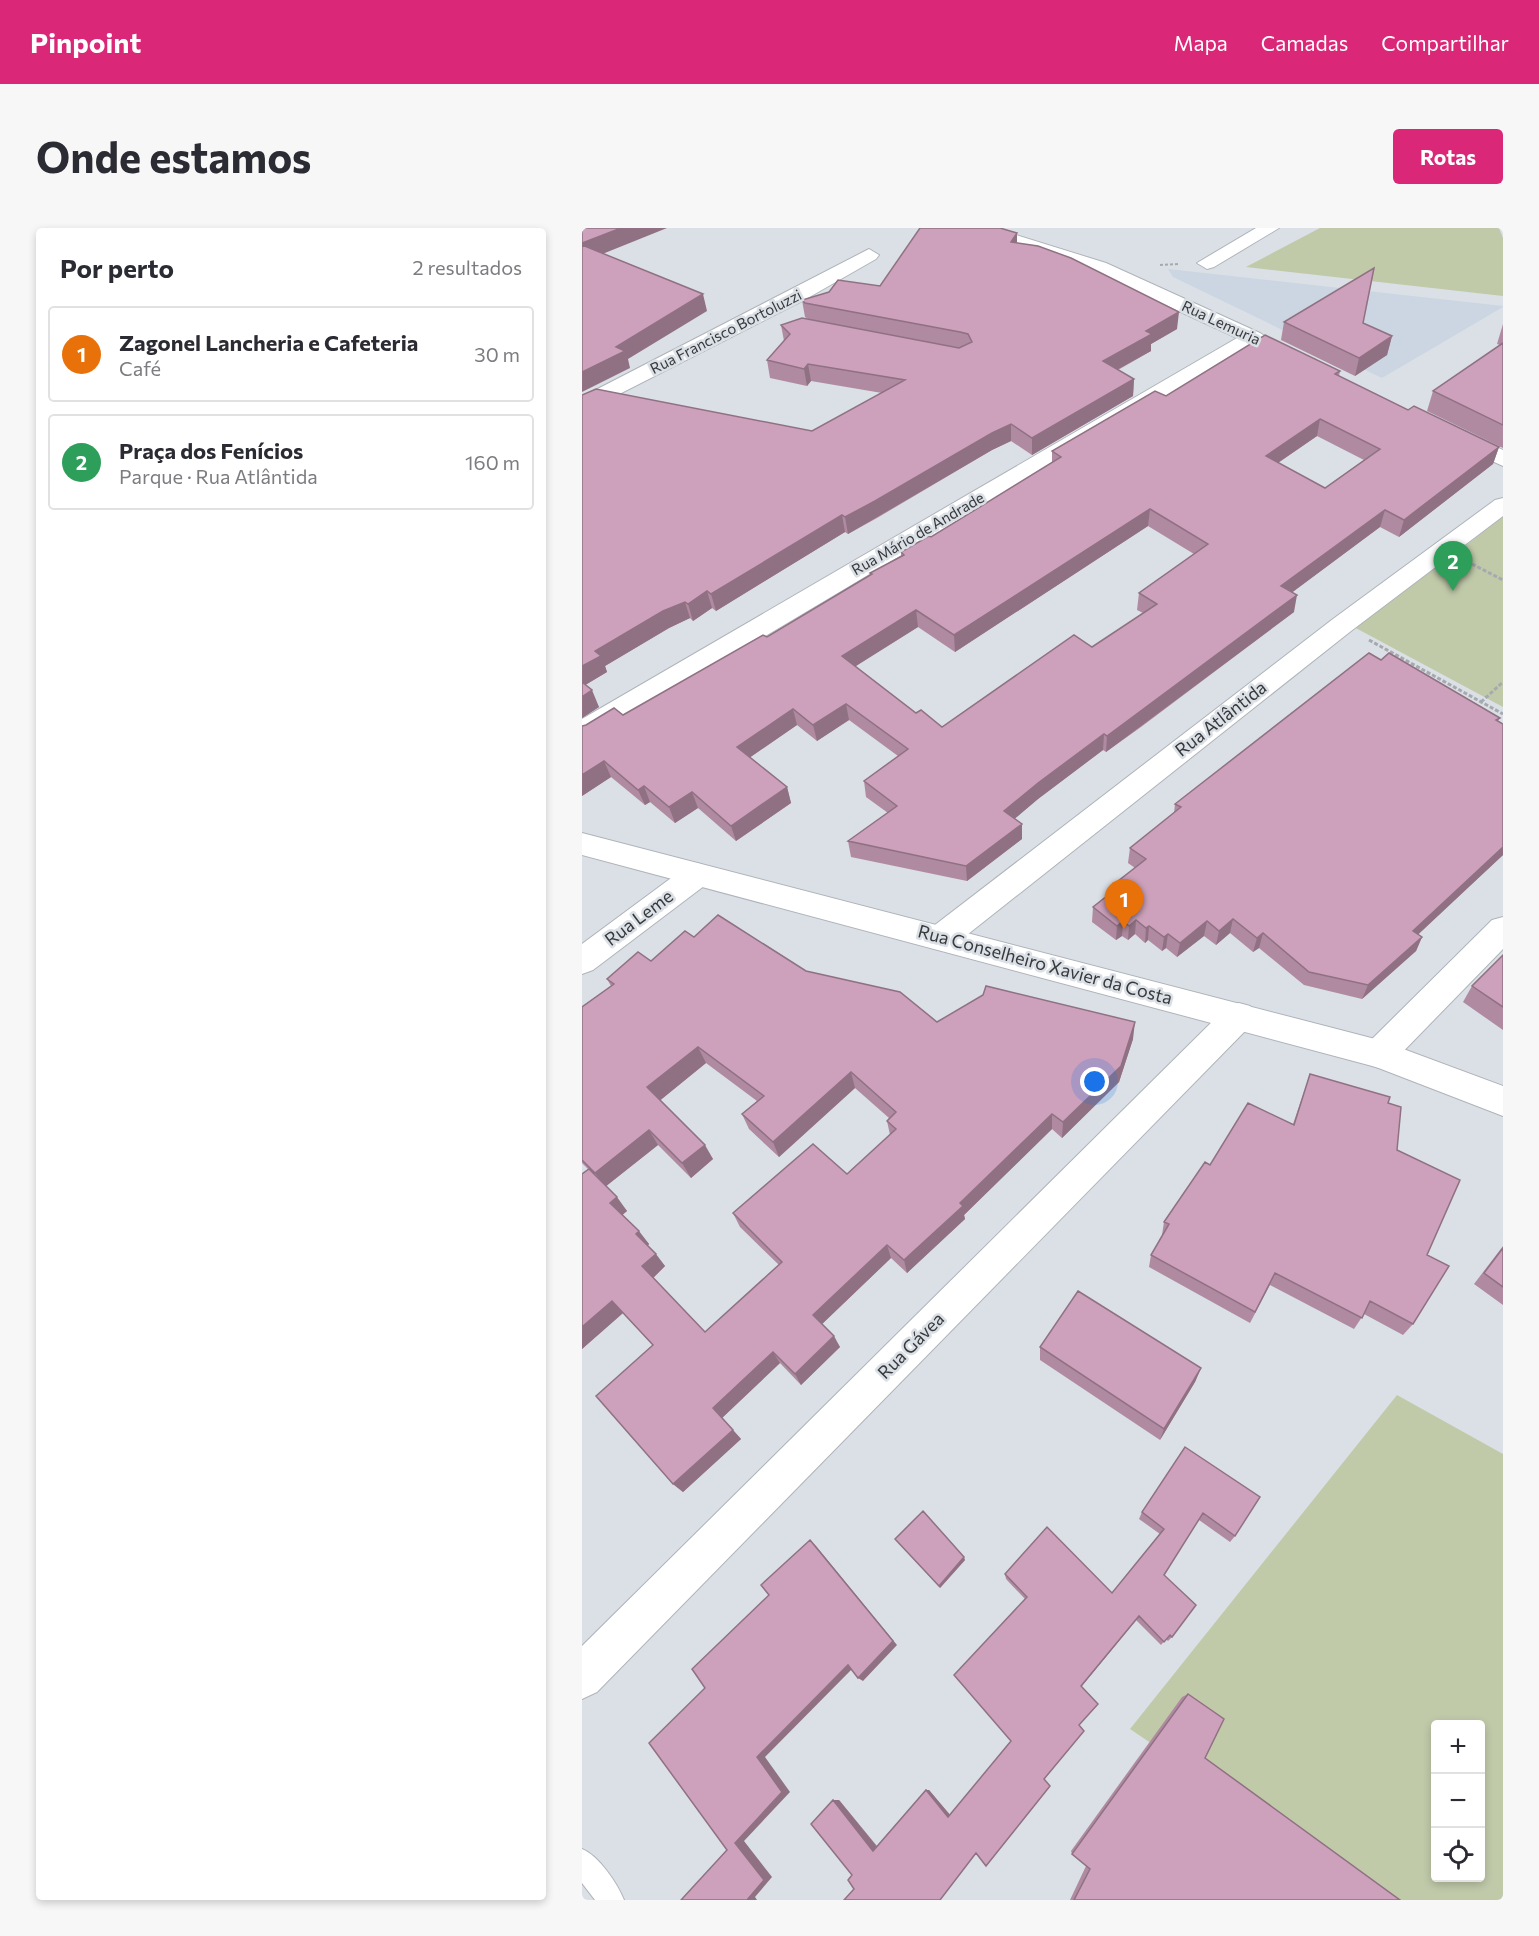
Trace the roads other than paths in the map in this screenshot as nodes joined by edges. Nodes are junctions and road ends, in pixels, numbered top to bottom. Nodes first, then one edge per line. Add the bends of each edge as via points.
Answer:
1 (1270, 228) edge
2 (997, 235) edge
3 (868, 255) dead end
4 (1207, 263) dead end
5 (757, 316) junction
6 (785, 325) edge
7 (1253, 337) junction
8 (1285, 352) edge
9 (582, 406) edge
10 (1441, 428) edge
11 (1503, 459) edge
12 (1503, 505) edge
13 (582, 732) edge
14 (582, 844) edge
15 (697, 874) junction
16 (1503, 929) edge
17 (942, 938) junction
18 (582, 962) edge
19 (1239, 1016) junction
20 (1379, 1054) junction
21 (1503, 1101) edge
22 (582, 1677) edge
23 (582, 1862) edge
24 (611, 1900) edge

1 - 4 street
2 - 7 street, Rua Lemuria via 1099,267
3 - 5 street, Rua Francisco Bortoluzzi
5 - 6 street
5 - 9 street, Rua Francisco Bortoluzzi
7 - 8 street, Rua Lemuria
7 - 13 street, Rua Mário de Andrade
10 - 11 street
12 - 17 street, Rua Atlântida via 1342,625
14 - 15 street, Rua Conselheiro Xavier da Costa
15 - 17 street, Rua Conselheiro Xavier da Costa
15 - 18 street, Rua Leme
16 - 20 street
17 - 19 street, Rua Conselheiro Xavier da Costa
19 - 20 street, Rua Conselheiro Xavier da Costa
19 - 22 street, Rua Gávea
20 - 21 street, Rua Conselheiro Xavier da Costa
23 - 24 lane

